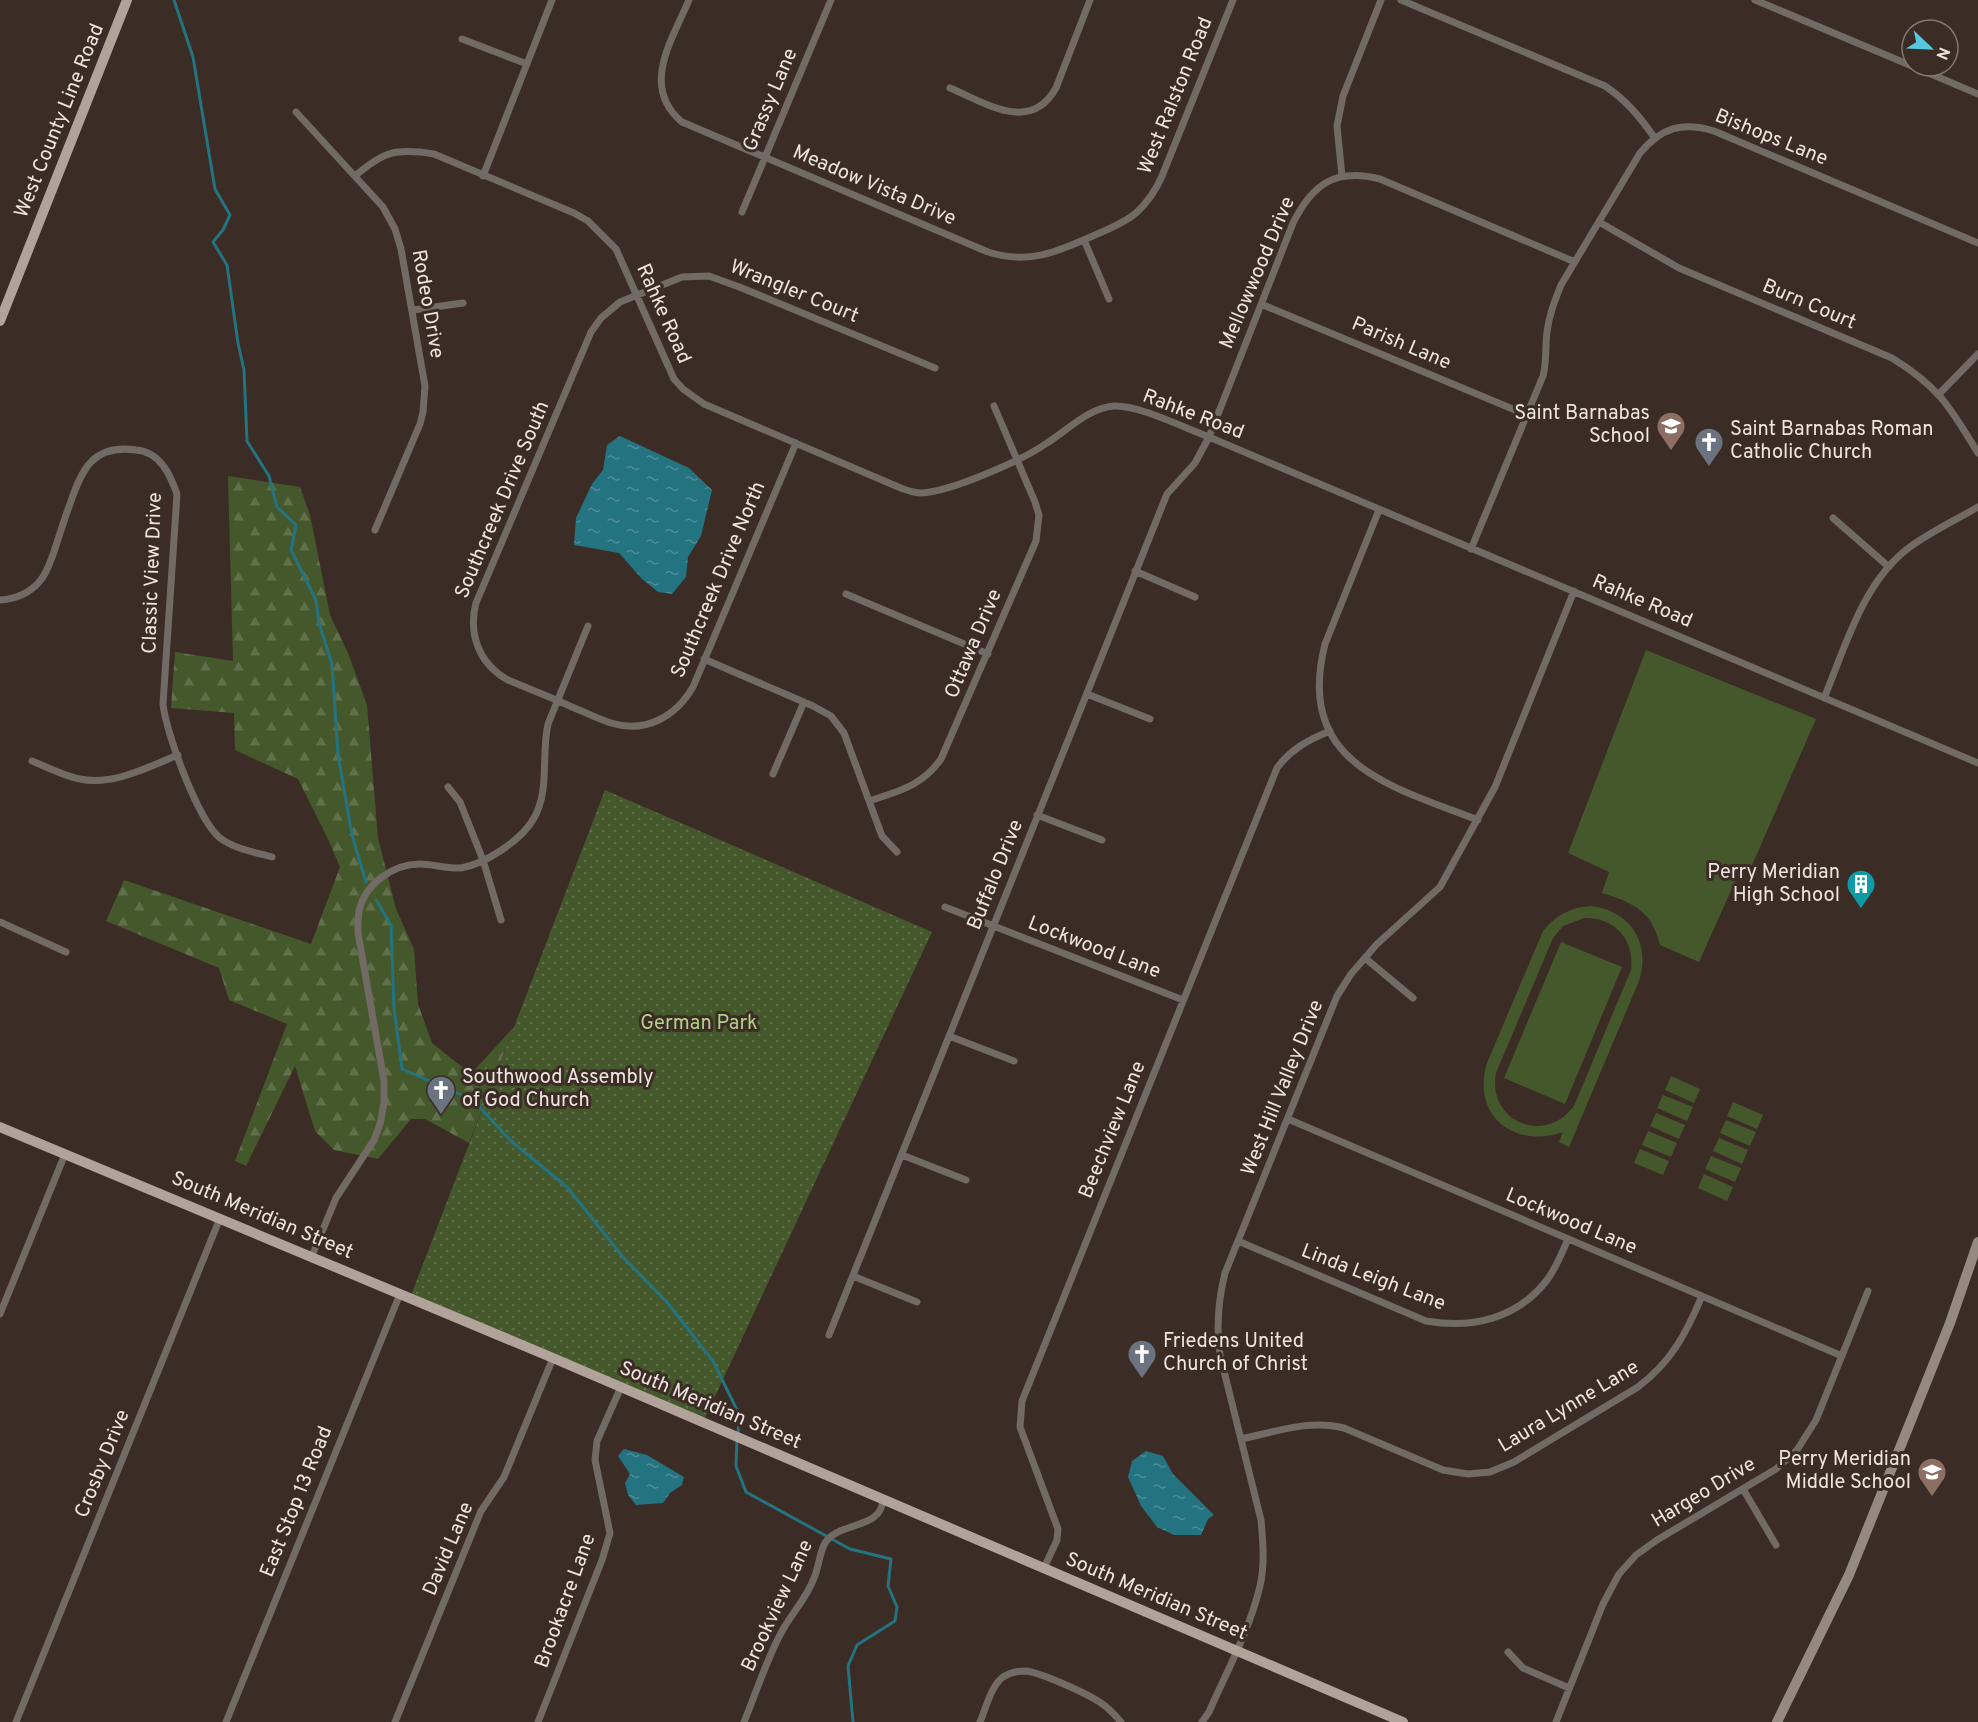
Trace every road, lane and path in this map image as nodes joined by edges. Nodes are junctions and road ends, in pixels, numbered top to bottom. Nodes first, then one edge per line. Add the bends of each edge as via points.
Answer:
1 (127, 0) edge
2 (552, 0) edge
3 (689, 0) edge
4 (831, 0) edge
5 (1090, 0) edge
6 (1233, 0) edge
7 (1381, 0) edge
8 (1401, 0) edge
9 (1755, 0) edge
10 (462, 39) dead end
11 (1900, 61) edge
12 (527, 64) junction
13 (1940, 78) edge
14 (950, 88) dead end
15 (1978, 94) edge
16 (296, 112) dead end
17 (1654, 137) junction
18 (765, 158) junction
19 (355, 176) junction
20 (483, 176) junction
21 (1342, 176) junction
22 (742, 213) dead end
23 (1599, 222) junction
24 (1084, 240) junction
25 (1978, 243) edge
26 (1575, 262) junction
27 (637, 294) junction
28 (1109, 299) dead end
29 (4, 302) edge
30 (463, 303) dead end
31 (1261, 304) junction
32 (413, 310) junction
33 (1, 318) edge
34 (1978, 354) edge
35 (935, 368) dead end
36 (1939, 394) junction
37 (994, 406) dead end
38 (1527, 415) junction
39 (1209, 437) junction
40 (796, 443) junction
41 (1978, 453) edge
42 (1018, 460) junction
43 (1978, 507) edge
44 (1379, 510) junction
45 (1833, 518) dead end
46 (375, 530) dead end
47 (1472, 549) junction
48 (1889, 567) junction
49 (1136, 571) junction
50 (1574, 591) junction
51 (846, 594) dead end
52 (1195, 597) dead end
53 (0, 600) edge
54 (588, 626) dead end
55 (988, 654) junction
56 (704, 659) junction
57 (1086, 694) junction
58 (1824, 698) junction
59 (557, 700) junction
60 (804, 702) junction
61 (1150, 719) dead end
62 (1330, 731) junction
63 (178, 755) junction
64 (32, 761) dead end
65 (1978, 763) edge
66 (773, 774) dead end
67 (448, 787) dead end
68 (869, 801) junction
69 (1037, 815) junction
70 (1478, 820) junction
71 (1102, 840) dead end
72 (897, 852) dead end
73 (272, 857) dead end
74 (483, 860) junction
75 (945, 907) dead end
76 (501, 920) dead end
77 (0, 922) edge
78 (993, 926) junction
79 (66, 951) dead end
80 (1365, 958) junction
81 (1413, 998) dead end
82 (1183, 1000) junction
83 (949, 1036) junction
84 (1014, 1061) dead end
85 (1288, 1119) junction
86 (0, 1127) edge
87 (65, 1154) junction
88 (902, 1155) junction
89 (966, 1180) dead end
90 (220, 1218) junction
91 (1568, 1239) junction
92 (1238, 1241) junction
93 (1978, 1242) edge
94 (312, 1256) junction
95 (853, 1276) junction
96 (1868, 1291) dead end
97 (400, 1294) junction
98 (1702, 1296) junction
99 (917, 1302) dead end
100 (0, 1314) edge
101 (829, 1335) dead end
102 (1842, 1356) junction
103 (553, 1358) junction
104 (621, 1387) junction
105 (1241, 1439) junction
106 (1743, 1488) junction
107 (883, 1499) junction
108 (1776, 1545) dead end
109 (1044, 1568) junction
110 (1236, 1650) junction
111 (1508, 1652) dead end
112 (1569, 1688) junction
113 (16, 1722) edge
114 (226, 1722) edge
115 (395, 1722) edge
116 (538, 1722) edge
117 (744, 1722) edge
118 (980, 1722) edge
119 (1121, 1722) edge
120 (1202, 1722) edge
121 (1403, 1722) edge
122 (1556, 1722) edge
123 (1778, 1722) edge

1 - 29 main road, West County Line Road
2 - 12 street
3 - 18 street, Meadow Vista Drive via 661,69 665,98 673,113 686,124
4 - 18 street, Grassy Lane
5 - 14 street via 1056,88 1036,110 1006,111
6 - 24 street, West Ralston Road via 1155,191 1132,216
7 - 21 street via 1343,96 1337,126
8 - 17 street via 1605,86 1623,98
9 - 11 street
10 - 12 street
12 - 20 street
13 - 15 street
16 - 19 street, Rodeo Drive
17 - 23 street via 1640,153
17 - 25 street, Bishops Lane via 1685,126 1702,127
18 - 22 street, Grassy Lane
18 - 24 street, Meadow Vista Drive via 996,254 1035,257
19 - 20 street, Rahke Road via 381,157 409,150 434,154
19 - 32 street, Rodeo Drive via 383,207 395,229
20 - 27 street, Rahke Road via 588,221 616,249
21 - 26 street via 1380,179
21 - 31 street, Mellowwood Drive via 1321,185 1303,203
23 - 26 street
23 - 36 street, Burn Court via 1679,268 1892,358
24 - 28 street
26 - 38 street via 1553,305 1543,376
27 - 35 street, Wrangler Court via 682,277 709,276
27 - 40 street, Rahke Road via 666,364 683,389 704,404
27 - 59 street, Southcreek Drive South via 610,309 591,332 474,611 474,636 488,665 508,680
29 - 33 main road, West County Line Road
30 - 32 street
31 - 38 street, Parish Lane
31 - 39 street, Mellowwood Drive
32 - 46 street, Rodeo Drive via 425,386 423,412
34 - 36 street
36 - 41 street, Burn Court
37 - 42 street, Ottawa Drive
38 - 47 street
39 - 42 street, Rahke Road via 1138,410 1114,406 1090,412
39 - 44 street, Rahke Road
39 - 49 street, Buffalo Drive via 1195,463 1167,494
40 - 42 street, Rahke Road via 919,493 941,490
40 - 56 street, Southcreek Drive North
42 - 55 street, Ottawa Drive via 1035,502 1039,528
43 - 48 street via 1907,549
44 - 47 street, Rahke Road
44 - 62 street via 1321,661 1319,694
45 - 48 street
47 - 50 street, Rahke Road
48 - 58 street via 1862,608
49 - 52 street
49 - 57 street, Buffalo Drive
50 - 58 street, Rahke Road
50 - 70 street, West Hill Valley Drive
51 - 55 street
53 - 63 street, Classic View Drive via 26,594 41,581 77,482 91,461 121,448 142,450 157,458 170,474 177,494 163,704
54 - 59 street
55 - 68 street, Ottawa Drive via 931,773 911,787
56 - 59 street, Southcreek Drive North via 684,701 665,718 646,726 612,724
56 - 60 street
57 - 61 street
57 - 69 street, Buffalo Drive
58 - 65 street, Rahke Road
59 - 74 street via 544,741 544,788 536,816 518,839
60 - 66 street
60 - 68 street via 831,716 844,733
62 - 70 street via 1344,753 1382,782
62 - 82 street, Beechview Lane via 1301,744 1277,768
63 - 64 street via 105,780 80,780
63 - 73 street, Classic View Drive via 201,814 213,831 237,848
67 - 74 street via 460,802
68 - 72 street via 882,837
69 - 71 street
69 - 78 street, Buffalo Drive
70 - 80 street, West Hill Valley Drive via 1440,887
74 - 76 street
74 - 94 street via 457,868 419,864 398,867 377,880 362,900 358,933 384,1081 384,1103 374,1140 336,1198
75 - 78 street, Lockwood Lane
77 - 79 street
78 - 82 street, Lockwood Lane
78 - 83 street, Buffalo Drive
80 - 81 street
80 - 85 street, West Hill Valley Drive via 1338,996
82 - 109 street, Beechview Lane via 1022,1401 1020,1427 1058,1528 1057,1540
83 - 84 street
83 - 88 street, Buffalo Drive
85 - 91 street, Lockwood Lane
85 - 92 street, West Hill Valley Drive
86 - 87 main road, South Meridian Street
87 - 90 main road, South Meridian Street
87 - 100 street
88 - 89 street
88 - 95 street, Buffalo Drive
90 - 94 main road, South Meridian Street
90 - 113 street, Crosby Drive
91 - 92 street, Linda Leigh Lane via 1556,1266 1535,1293 1497,1317 1460,1325 1426,1321
91 - 98 street, Lockwood Lane
92 - 105 street, West Hill Valley Drive via 1219,1297 1217,1330
93 - 123 main road via 1849,1575
94 - 97 main road, South Meridian Street
95 - 99 street
95 - 101 street, Buffalo Drive
96 - 102 street, Hargeo Drive
97 - 103 main road, South Meridian Street
97 - 114 street, East Stop 13 Road
98 - 102 street, Lockwood Lane
98 - 105 street, Laura Lynne Lane via 1684,1335 1652,1377 1514,1462 1490,1472 1443,1470 1326,1424
102 - 106 street, Hargeo Drive via 1816,1419 1797,1450 1776,1469
103 - 104 main road, South Meridian Street
103 - 115 street, David Lane via 504,1477 481,1511
104 - 107 main road, South Meridian Street
104 - 116 street, Brookacre Lane via 597,1441 595,1460 609,1533
105 - 110 street, West Hill Valley Drive via 1261,1521 1263,1546 1261,1584
106 - 108 street
106 - 112 street, Hargeo Drive via 1657,1540 1619,1574
107 - 109 main road, South Meridian Street
107 - 117 street, Brookview Lane via 881,1510 873,1519 845,1527 825,1543 814,1579 781,1633
109 - 110 main road, South Meridian Street
110 - 120 street, West Hill Valley Drive
110 - 121 main road, South Meridian Street
111 - 112 street via 1523,1668
112 - 122 street, Hargeo Drive
118 - 119 street via 1000,1679 1024,1671 1099,1701

